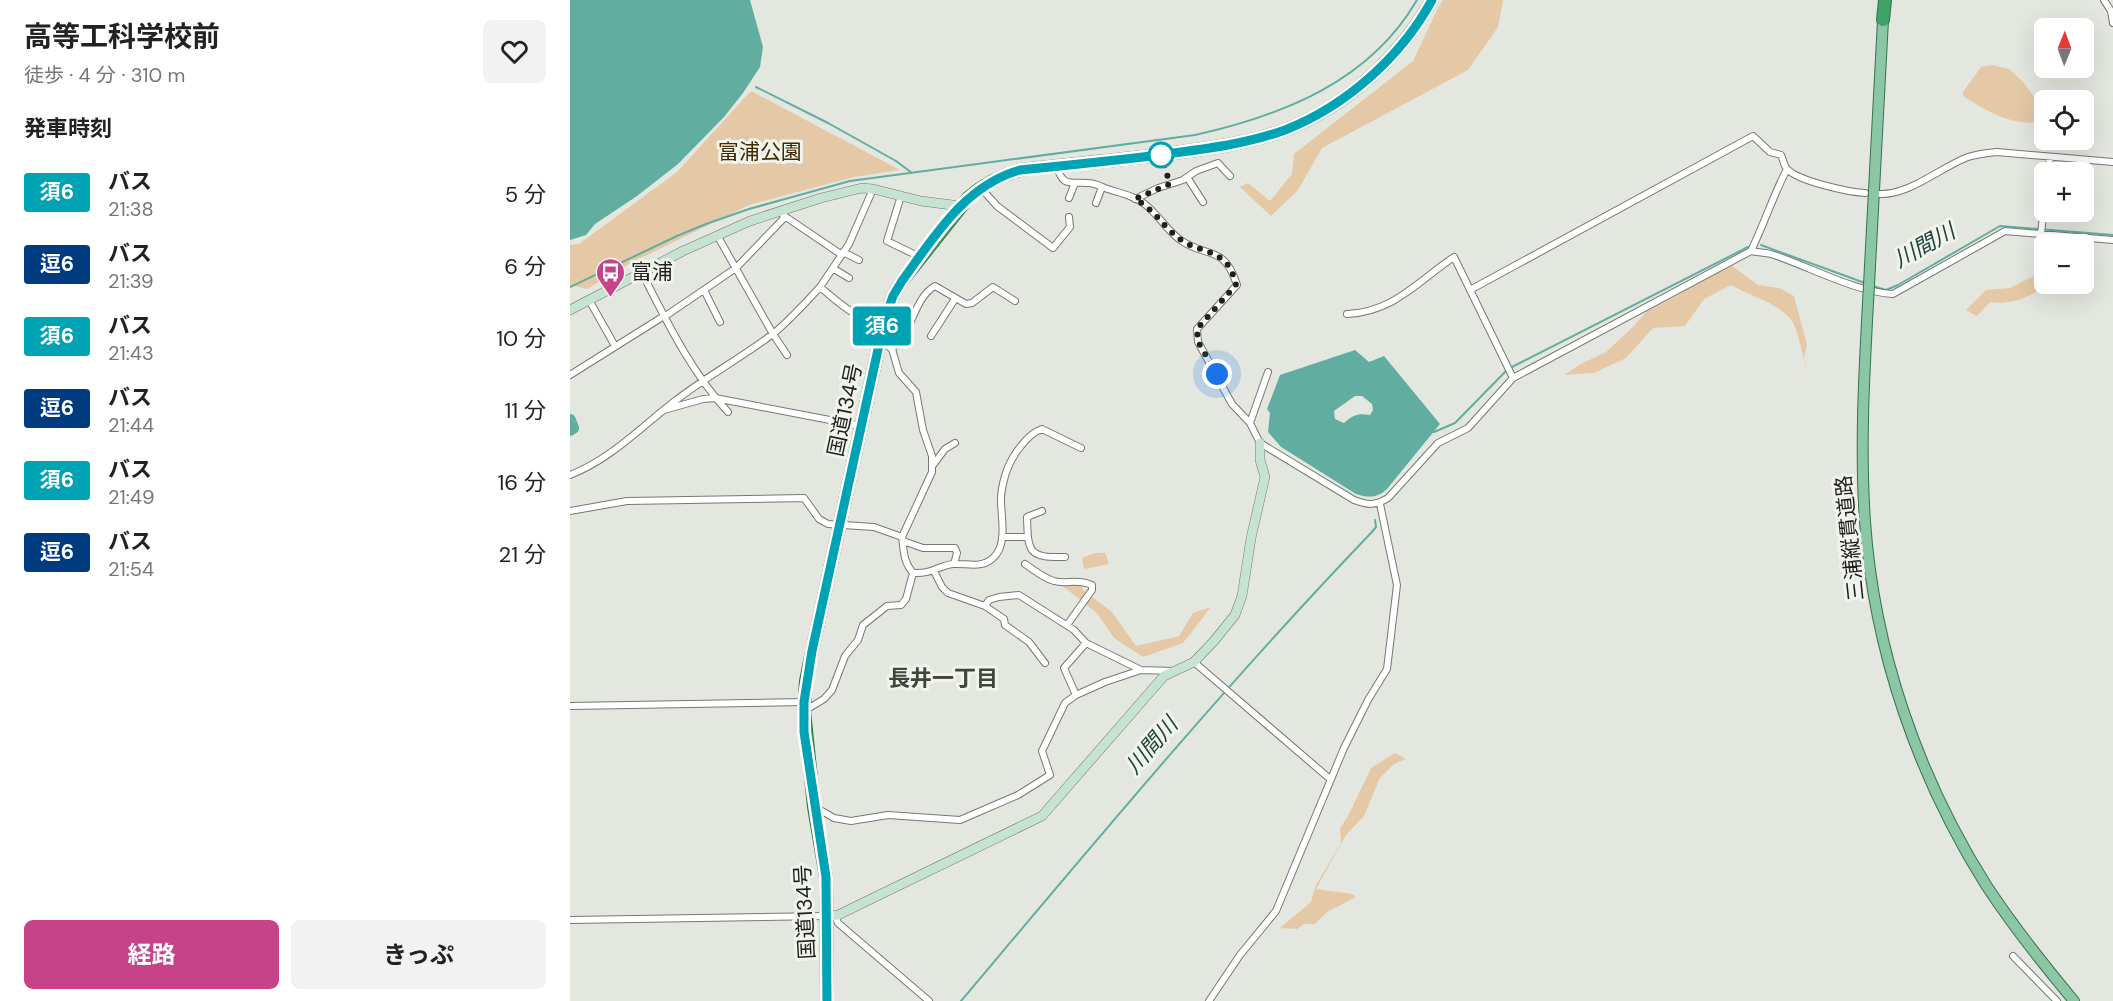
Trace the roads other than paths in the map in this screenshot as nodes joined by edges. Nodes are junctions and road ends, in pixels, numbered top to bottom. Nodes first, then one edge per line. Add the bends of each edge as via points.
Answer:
1 (1432, 0) edge
2 (1878, 0) edge
3 (1886, 0) edge
4 (2104, 0) edge
5 (1883, 20) joint
6 (2113, 22) edge
7 (1882, 47) junction
8 (1882, 59) junction
9 (2050, 157) junction
10 (2050, 162) edge
11 (2113, 162) edge
12 (1057, 166) junction
13 (1787, 170) junction
14 (1230, 176) dead end
15 (1186, 177) junction
16 (1075, 183) junction
17 (981, 187) junction
18 (1102, 187) junction
19 (873, 189) junction
20 (1865, 193) dead end
21 (1880, 194) dead end
22 (901, 196) junction
23 (1069, 198) dead end
24 (1135, 199) junction
25 (1203, 202) dead end
26 (1096, 203) dead end
27 (960, 206) junction
28 (781, 214) junction
29 (1069, 217) dead end
30 (2043, 222) edge
31 (2042, 231) junction
32 (717, 235) junction
33 (2113, 240) edge
34 (1751, 251) junction
35 (842, 254) junction
36 (920, 257) junction
37 (859, 260) dead end
38 (736, 268) junction
39 (834, 269) junction
40 (642, 273) junction
41 (849, 278) dead end
42 (820, 287) junction
43 (704, 290) junction
44 (1470, 290) junction
45 (955, 299) junction
46 (590, 300) junction
47 (1015, 301) dead end
48 (570, 310) edge
49 (1347, 314) dead end
50 (664, 317) junction
51 (720, 322) dead end
52 (884, 322) junction
53 (773, 334) junction
54 (931, 336) dead end
55 (879, 341) junction
56 (615, 346) junction
57 (892, 349) junction
58 (787, 355) dead end
59 (1268, 372) dead end
60 (570, 375) edge
61 (1513, 378) junction
62 (703, 380) junction
63 (715, 398) junction
64 (663, 411) junction
65 (728, 412) dead end
66 (1250, 423) junction
67 (861, 426) junction
68 (955, 443) dead end
69 (1260, 443) junction
70 (1081, 448) dead end
71 (932, 466) junction
72 (570, 475) edge
73 (1380, 504) junction
74 (570, 512) edge
75 (1042, 512) dead end
76 (840, 524) junction
77 (1002, 537) junction
78 (1027, 537) junction
79 (902, 539) junction
80 (1065, 557) dead end
81 (954, 564) junction
82 (1025, 564) dead end
83 (934, 571) junction
84 (913, 573) junction
85 (985, 606) junction
86 (1067, 625) junction
87 (1086, 643) junction
88 (1194, 662) junction
89 (1045, 663) dead end
90 (1141, 670) junction
91 (1173, 671) junction
92 (1076, 695) junction
93 (570, 706) edge
94 (804, 706) junction
95 (1330, 779) junction
96 (814, 807) junction
97 (831, 916) junction
98 (570, 920) edge
99 (2013, 956) dead end
100 (827, 1001) edge
101 (929, 1001) edge
102 (1209, 1001) edge
103 (2057, 1001) edge
104 (2074, 1001) edge

1 - 12 highway, 国道134号 via 1413,31 1375,72 1342,99 1286,129 1233,145
2 - 8 main road
3 - 5 highway
3 - 7 main road
4 - 6 street
5 - 7 main road, 三浦縦貫道路
7 - 8 main road, 三浦縦貫道路
8 - 104 main road, 三浦縦貫道路, bridge via 1863,412 1865,524 1877,609 1896,688 1926,770 1963,845 2013,924
9 - 10 street
9 - 11 street
9 - 21 street via 1985,153 1968,157 1898,192
12 - 16 street via 1064,181
12 - 17 highway, 国道134号 via 1005,174
13 - 20 street via 1842,191
13 - 34 street
13 - 44 street via 1781,155 1770,152 1753,136
14 - 15 street via 1218,163
15 - 24 street
15 - 25 street
16 - 18 street
16 - 23 street
17 - 27 highway, 国道134号
17 - 29 street via 997,206 1053,248 1070,227
18 - 24 street
18 - 26 street
19 - 22 street
19 - 28 street via 862,188
19 - 35 street
22 - 27 street
22 - 36 street via 887,241
24 - 66 street via 1179,239 1216,255 1233,272 1236,285 1197,329 1198,342 1232,404
27 - 36 highway, 国道134号
28 - 32 street via 750,220
28 - 35 street
28 - 38 street
30 - 31 street
31 - 33 street
31 - 34 street via 2005,231 1893,294 1771,253
32 - 38 street
32 - 40 street
34 - 61 street
35 - 37 street
35 - 39 street
36 - 52 highway, 国道134号 via 893,296
38 - 43 street
38 - 53 street
39 - 41 street
39 - 42 street
40 - 46 street
40 - 50 street
42 - 52 street via 853,314
42 - 53 street
43 - 50 street
43 - 51 street
44 - 49 street via 1454,257 1391,304 1364,314
44 - 61 street
45 - 47 street via 972,303 993,287
45 - 54 street
45 - 57 street via 935,286 930,289
46 - 48 street
46 - 56 street
50 - 56 street
50 - 62 street
52 - 55 highway, 国道134号
53 - 58 street
53 - 62 street
55 - 57 street
55 - 67 highway, 国道134号
56 - 60 street
57 - 71 street via 898,373 916,392
59 - 66 street
61 - 73 street via 1468,428 1438,442
62 - 63 street
62 - 64 street
63 - 64 street
63 - 65 street
63 - 67 street
64 - 72 street via 601,460
66 - 69 street
67 - 76 highway, 国道134号
68 - 71 street
69 - 73 street via 1354,500
69 - 88 street via 1265,477 1242,596 1235,615
70 - 77 street via 1042,429 1026,439 1008,463 1004,479
71 - 79 street
73 - 95 street via 1397,585 1390,653 1387,669
74 - 76 street via 627,501 804,498 819,519
75 - 78 street via 1027,517
76 - 79 street via 874,527
76 - 94 highway, 国道134号
77 - 78 street
77 - 81 street via 995,557 988,561
78 - 80 street via 1035,555
79 - 81 street via 923,548 955,548
79 - 84 street via 904,558
81 - 83 street
82 - 86 street via 1055,582 1077,580 1092,585
83 - 84 street
83 - 85 street via 948,593
84 - 94 street via 906,599 901,605 887,606 863,625 831,690 824,699
85 - 86 street via 989,600 1019,595
85 - 89 street via 1029,642
86 - 87 street
87 - 90 street
87 - 92 street via 1064,668
88 - 91 street
88 - 95 street
90 - 91 street
90 - 92 street
91 - 97 street via 1164,675 1042,816
92 - 96 street via 1065,703 1042,751 1050,775 999,804 960,820 888,815 851,821 834,818
93 - 94 street
94 - 96 highway, 国道134号
95 - 102 street via 1276,911
96 - 97 highway, 国道134号
97 - 98 street
97 - 100 highway, 国道134号
97 - 101 street
99 - 103 street

